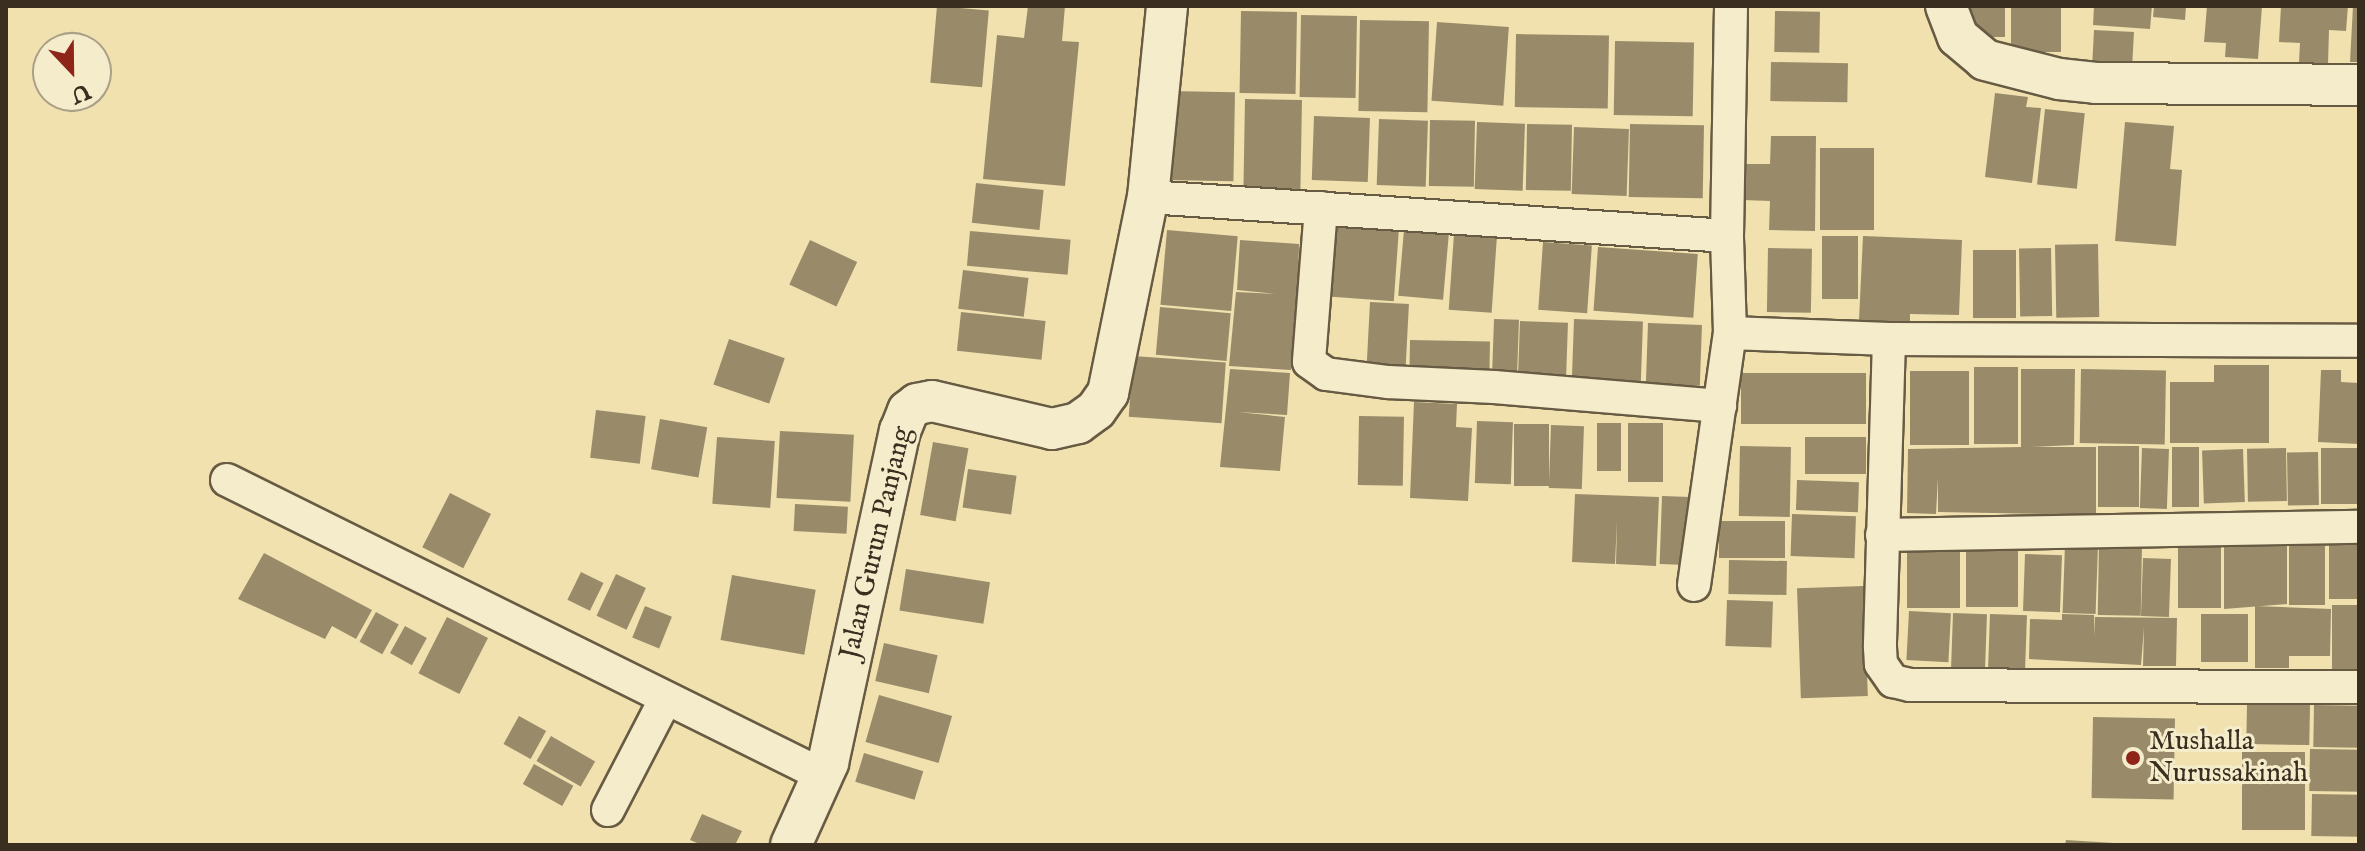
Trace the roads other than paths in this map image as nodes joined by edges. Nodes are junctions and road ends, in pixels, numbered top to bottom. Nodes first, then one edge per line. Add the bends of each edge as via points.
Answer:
1 (1167, 6) edge
2 (1731, 6) edge
3 (1946, 6) edge
4 (2359, 85) edge
5 (1148, 197) junction
6 (1321, 208) junction
7 (1727, 236) junction
8 (1730, 333) junction
9 (1889, 339) junction
10 (2359, 341) edge
11 (1720, 406) junction
12 (227, 480) dead end
13 (2359, 527) edge
14 (1882, 535) junction
15 (1694, 585) dead end
16 (2359, 687) edge
17 (666, 698) junction
18 (822, 775) junction
19 (608, 810) dead end
20 (791, 845) edge

1 - 5 street, Jalan Gurun Panjang
2 - 7 street
3 - 4 street via 1958,37 1985,60 2059,79
5 - 6 street
5 - 18 street, Jalan Gurun Panjang via 1108,393 1096,410 1078,423 1052,429 932,401 908,411
6 - 7 street
6 - 11 street via 1309,362 1326,374
7 - 8 street
8 - 9 street
8 - 11 street
9 - 10 street
9 - 14 street
11 - 15 street
12 - 17 street
13 - 14 street
14 - 16 street via 1881,664 1893,681
17 - 18 street
17 - 19 street
18 - 20 street, Jalan Gurun Panjang

